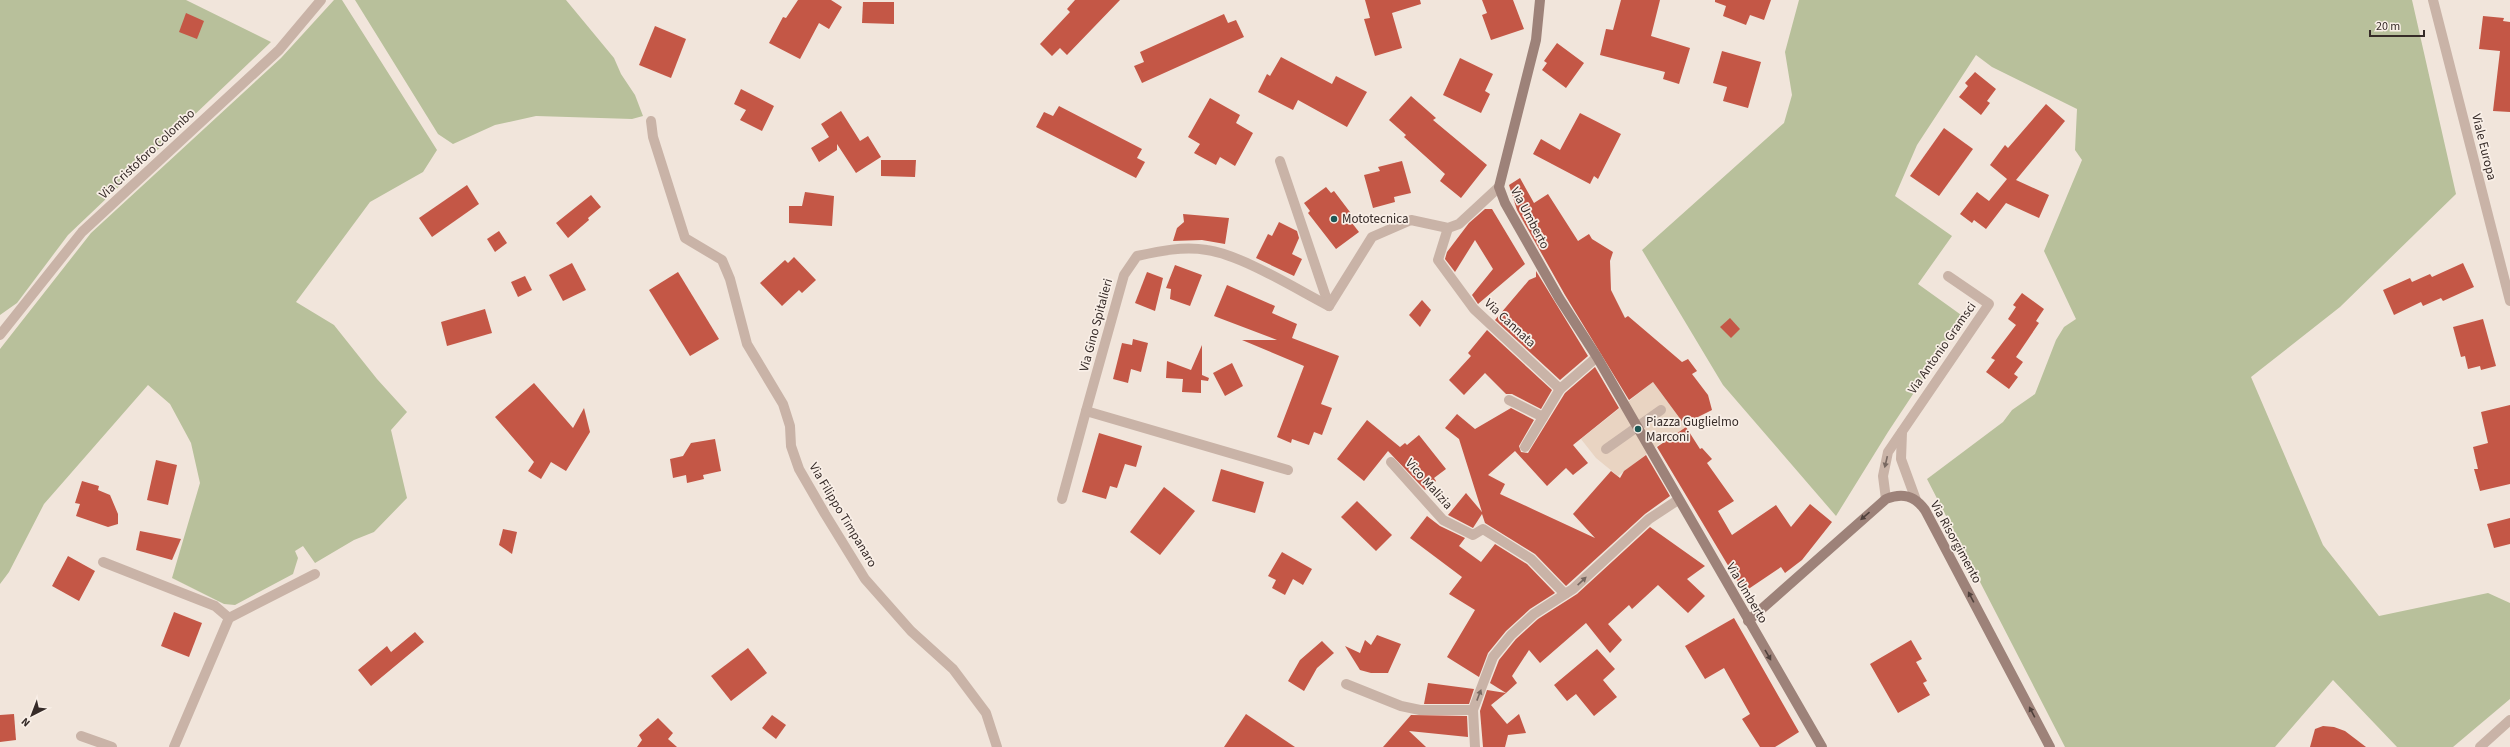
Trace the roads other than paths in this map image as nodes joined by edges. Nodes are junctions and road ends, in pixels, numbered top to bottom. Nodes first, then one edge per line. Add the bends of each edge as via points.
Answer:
1 (321, 0) edge
2 (1540, 0) edge
3 (2433, 0) edge
4 (651, 121) dead end
5 (1280, 161) dead end
6 (1499, 187) junction
7 (1448, 228) junction
8 (1948, 276) dead end
9 (2510, 301) edge
10 (1329, 306) junction
11 (0, 335) edge
12 (1597, 357) junction
13 (1560, 389) junction
14 (1509, 400) dead end
15 (1661, 410) dead end
16 (1086, 411) junction
17 (1543, 417) junction
18 (1637, 428) junction
19 (1903, 428) junction
20 (1525, 447) dead end
21 (1606, 449) dead end
22 (1391, 462) dead end
23 (1288, 470) dead end
24 (1062, 499) dead end
25 (1886, 499) junction
26 (1678, 500) junction
27 (1916, 500) junction
28 (103, 562) dead end
29 (315, 574) dead end
30 (1565, 594) junction
31 (229, 618) junction
32 (1748, 621) junction
33 (1346, 684) dead end
34 (1473, 710) junction
35 (2510, 720) edge
36 (81, 736) dead end
37 (1475, 743) edge
38 (112, 747) edge
39 (174, 747) edge
40 (996, 747) edge
41 (1466, 747) edge
42 (1822, 747) edge
43 (2050, 747) edge
44 (2480, 747) edge

1 - 11 street, Via Cristoforo Colombo via 279,50 82,232
2 - 6 main road, Via Umberto via 1536,40
3 - 9 street, Viale Europa
4 - 40 street, Via Filippo Timpanaro via 653,137 684,238 722,260 730,279 747,344 783,404 799,469 865,579 911,631 953,669 986,713
5 - 10 street
6 - 7 street via 1459,224
6 - 12 main road, Via Umberto via 1505,203 1559,298
7 - 10 street via 1412,220 1372,237
7 - 13 street, Via Cannata via 1438,260 1474,309
8 - 19 street, Via Antonio Gramsci via 1989,304
10 - 16 street, Via Gino Spitalieri via 1230,256 1206,250 1171,248 1137,256 1124,275
12 - 13 street
12 - 18 main road, Via Umberto
13 - 17 street
14 - 17 street
15 - 18 street
16 - 23 street
16 - 24 street, Via Gino Spitalieri
17 - 20 street
18 - 21 street
18 - 26 main road, Via Umberto
19 -> 25 street via 1888,452 1883,476
19 - 27 street via 1901,459
22 - 30 street, Vico Malizia via 1443,520 1472,535 1483,529 1512,546 1531,559
25 - 27 main road, Via Risorgimento via 1902,495
25 -> 32 main road
30 -> 26 street via 1649,519
26 - 32 main road, Via Umberto
43 -> 27 main road, Via Risorgimento via 1925,510
28 - 31 street via 215,606
29 - 31 street
34 -> 30 street via 1493,657 1511,635 1534,614
31 - 39 street
32 -> 42 main road, Via Umberto
33 - 34 street via 1401,706 1420,710
34 - 37 street
35 - 44 street
36 - 38 street
37 - 41 street

